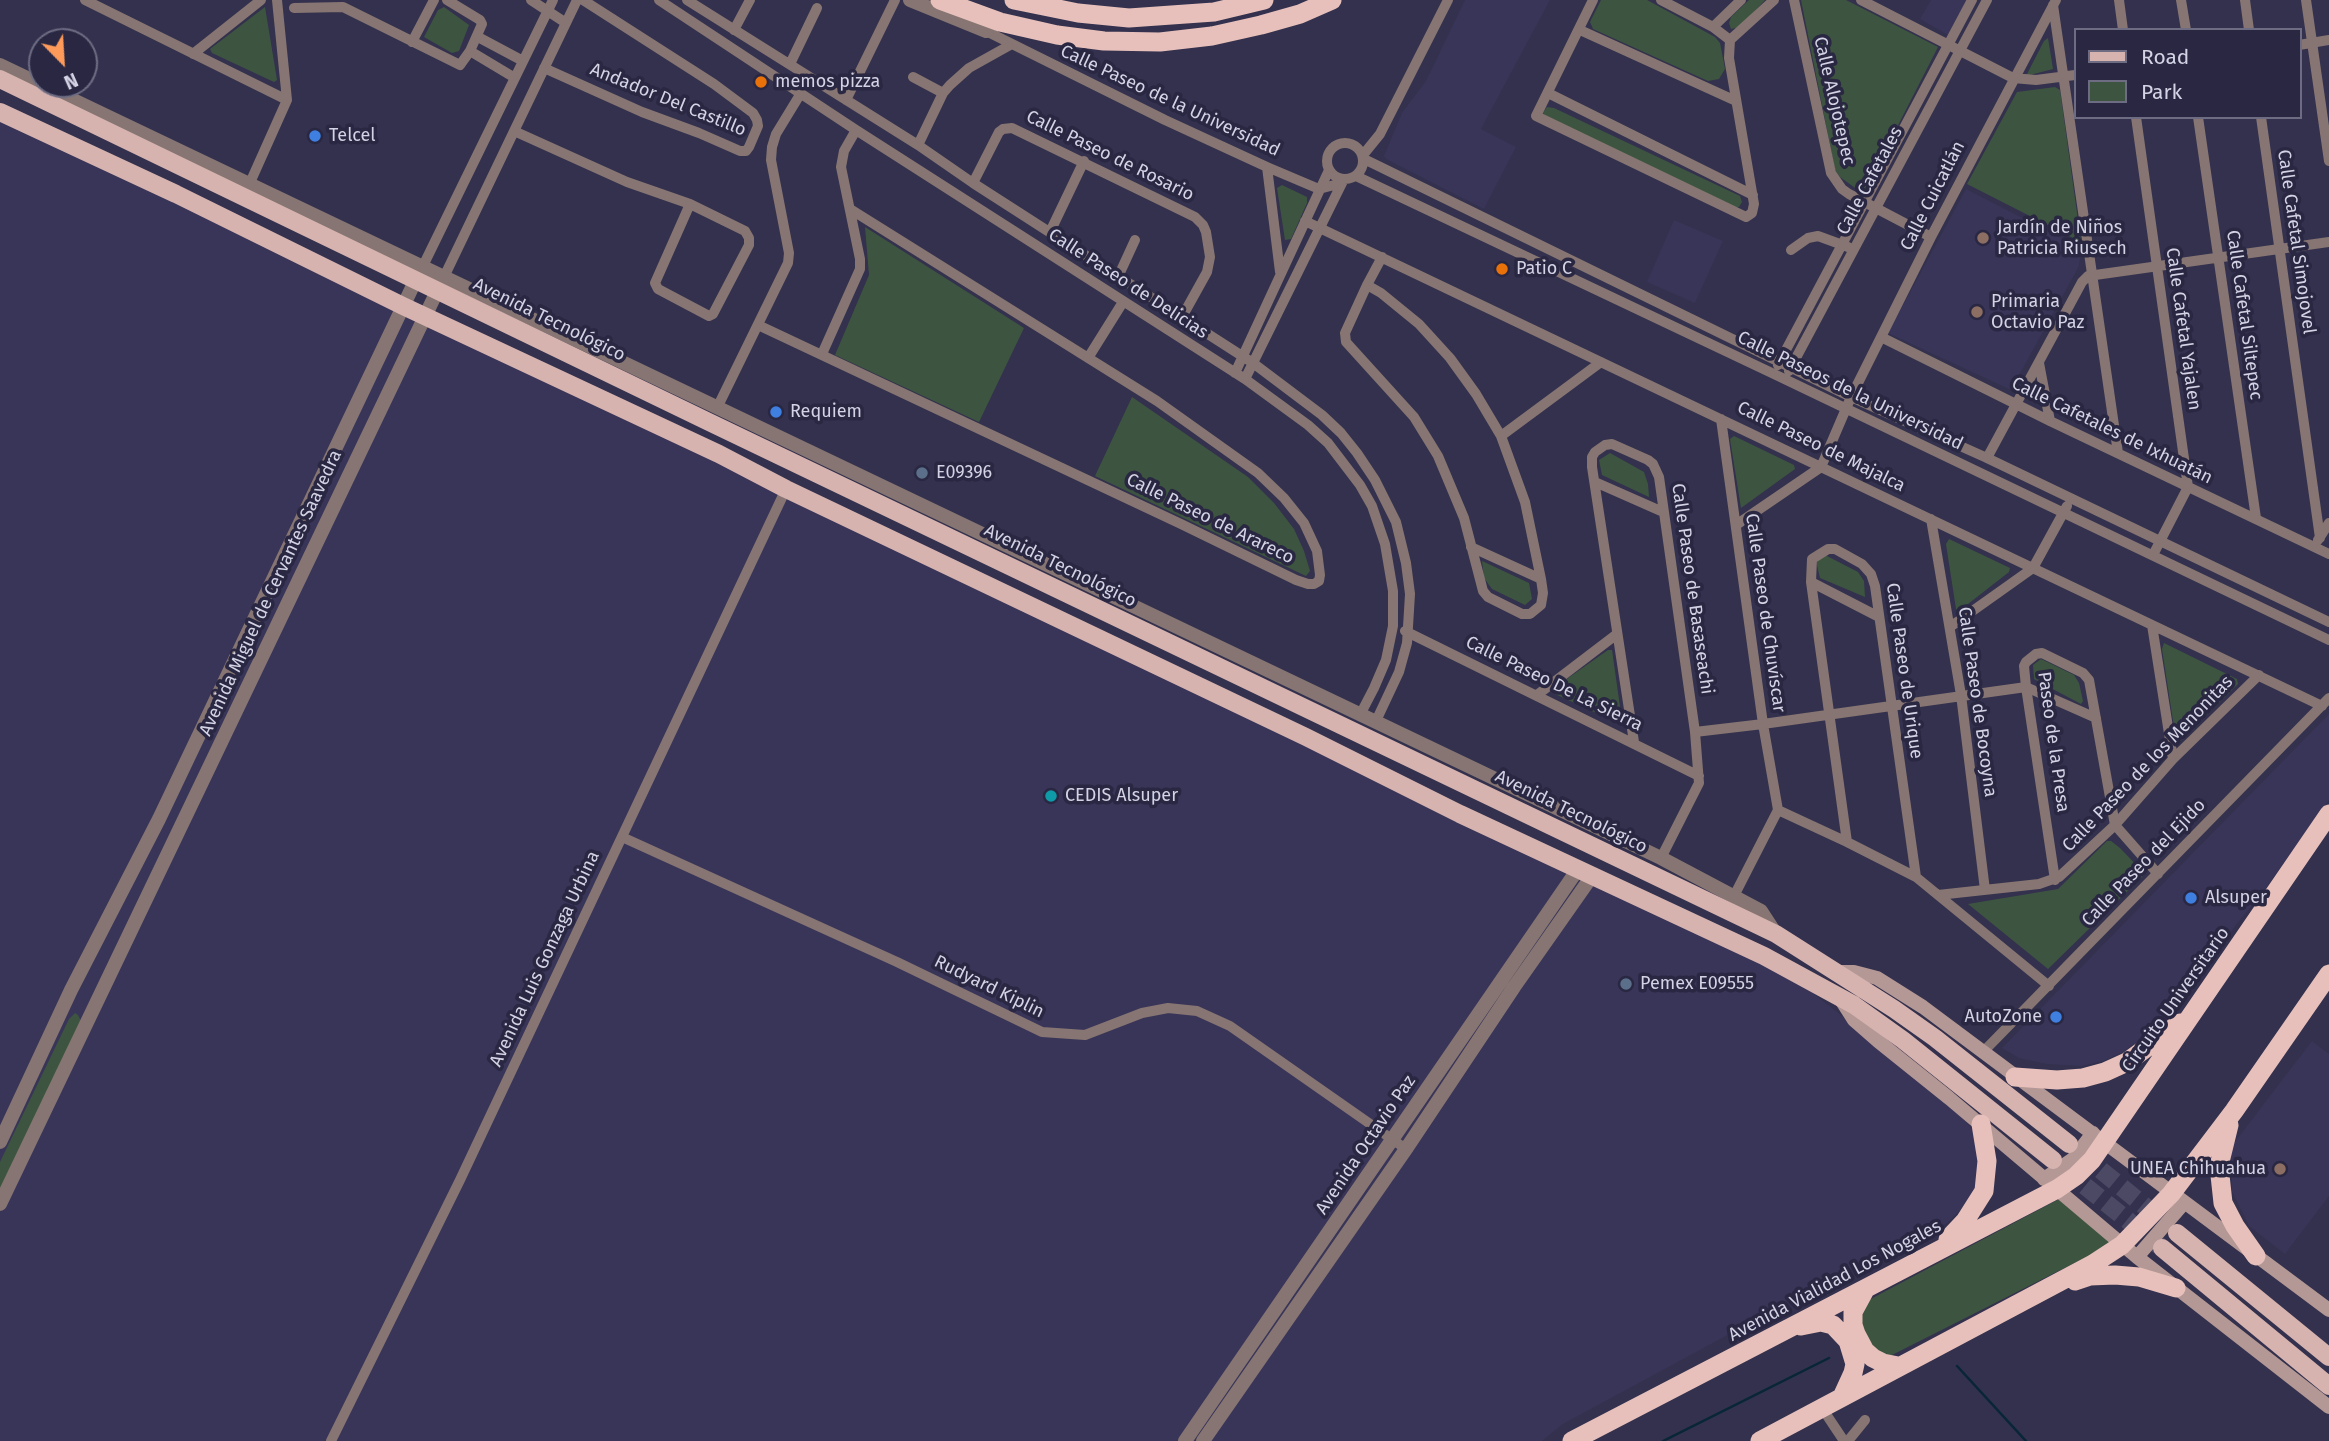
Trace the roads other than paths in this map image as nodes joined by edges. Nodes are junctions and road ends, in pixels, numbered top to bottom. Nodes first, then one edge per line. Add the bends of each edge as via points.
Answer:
1 (85, 0) edge
2 (261, 0) edge
3 (276, 0) edge
4 (434, 0) edge
5 (447, 0) edge
6 (531, 0) edge
7 (553, 0) edge
8 (577, 0) edge
9 (583, 0) edge
10 (659, 0) edge
11 (687, 0) edge
12 (750, 0) edge
13 (895, 0) edge
14 (910, 0) edge
15 (939, 0) edge
16 (1014, 0) edge
17 (1264, 0) edge
18 (1332, 0) edge
19 (1448, 0) edge
20 (1593, 0) edge
21 (1661, 0) edge
22 (1741, 0) edge
23 (1774, 0) edge
24 (1794, 0) edge
25 (1861, 0) edge
26 (1972, 0) edge
27 (1987, 0) edge
28 (2119, 0) edge
29 (2181, 0) edge
30 (2245, 0) edge
31 (2306, 0) edge
32 (2055, 2) edge
33 (344, 3) edge
34 (294, 8) dead end
35 (817, 8) dead end
36 (548, 11) junction
37 (566, 23) junction
38 (1713, 27) junction
39 (2123, 28) edge
40 (2186, 28) edge
41 (2249, 28) edge
42 (734, 30) junction
43 (1580, 30) junction
44 (986, 31) junction
45 (478, 37) junction
46 (1730, 40) junction
47 (2329, 40) edge
48 (412, 42) junction
49 (2312, 43) junction
50 (1012, 44) junction
51 (1949, 45) junction
52 (2301, 45) edge
53 (470, 51) junction
54 (1960, 51) junction
55 (192, 54) junction
56 (523, 61) junction
57 (790, 64) junction
58 (0, 65) edge
59 (544, 68) junction
60 (2070, 76) edge
61 (913, 77) dead end
62 (515, 78) junction
63 (2014, 78) junction
64 (0, 79) edge
65 (801, 93) junction
66 (943, 93) junction
67 (1548, 93) junction
68 (287, 100) junction
69 (846, 100) junction
70 (1736, 101) junction
71 (0, 112) edge
72 (2074, 112) edge
73 (2075, 119) edge
74 (2136, 119) edge
75 (2198, 119) edge
76 (2261, 119) edge
77 (514, 131) junction
78 (856, 131) junction
79 (918, 145) junction
80 (1363, 157) junction
81 (1084, 161) junction
82 (2329, 161) edge
83 (1267, 167) junction
84 (1329, 170) junction
85 (1356, 176) junction
86 (465, 180) junction
87 (1343, 181) junction
88 (973, 183) junction
89 (249, 185) junction
90 (1319, 189) junction
91 (486, 190) junction
92 (1433, 194) junction
93 (1753, 195) junction
94 (1866, 201) junction
95 (690, 204) junction
96 (1877, 207) junction
97 (850, 209) junction
98 (1426, 209) junction
99 (1305, 220) junction
100 (1319, 227) junction
101 (1050, 232) junction
102 (1931, 237) junction
103 (1135, 240) dead end
104 (2329, 242) edge
105 (1842, 245) junction
106 (2280, 248) junction
107 (1791, 250) dead end
108 (1853, 250) junction
109 (1381, 257) junction
110 (2217, 257) junction
111 (2156, 267) junction
112 (1280, 272) junction
113 (419, 273) junction
114 (2092, 275) junction
115 (1118, 276) junction
116 (1608, 280) junction
117 (441, 283) junction
118 (1367, 285) junction
119 (1602, 293) junction
120 (1123, 302) junction
121 (403, 306) junction
122 (426, 316) junction
123 (1182, 317) junction
124 (758, 325) junction
125 (1881, 337) junction
126 (384, 347) junction
127 (822, 354) junction
128 (405, 356) junction
129 (1242, 357) junction
130 (1088, 358) junction
131 (1601, 362) junction
132 (1253, 363) junction
133 (2039, 363) junction
134 (1786, 365) junction
135 (1240, 376) junction
136 (1779, 376) junction
137 (1851, 397) junction
138 (2016, 404) junction
139 (717, 408) junction
140 (1846, 410) junction
141 (1721, 419) junction
142 (2050, 421) junction
143 (1501, 436) junction
144 (2118, 453) junction
145 (1987, 458) junction
146 (1821, 467) junction
147 (1595, 482) junction
148 (2188, 487) junction
149 (786, 489) junction
150 (2071, 498) junction
151 (1662, 512) junction
152 (2064, 512) junction
153 (2256, 518) junction
154 (1931, 519) junction
155 (2329, 523) edge
156 (1736, 525) junction
157 (943, 533) junction
158 (2161, 541) junction
159 (2317, 542) junction
160 (1471, 547) junction
161 (2329, 554) edge
162 (2153, 555) junction
163 (931, 559) junction
164 (2033, 568) junction
165 (1541, 579) junction
166 (1811, 582) junction
167 (1880, 617) junction
168 (2329, 622) edge
169 (2152, 625) junction
170 (1393, 626) junction
171 (250, 627) junction
172 (1950, 627) junction
173 (1409, 633) junction
174 (1617, 634) junction
175 (271, 636) junction
176 (2329, 639) edge
177 (2259, 676) junction
178 (2025, 687) junction
179 (1537, 695) junction
180 (1961, 695) junction
181 (2325, 702) edge
182 (1892, 705) junction
183 (1361, 713) junction
184 (1829, 714) junction
185 (2096, 718) junction
186 (1377, 721) junction
187 (1763, 724) junction
188 (1695, 732) junction
189 (1634, 742) junction
190 (2173, 759) junction
191 (1699, 776) junction
192 (1778, 810) junction
193 (2329, 814) edge
194 (2115, 825) junction
195 (622, 836) junction
196 (1847, 842) junction
197 (1661, 858) junction
198 (1585, 873) junction
199 (2158, 874) junction
200 (1916, 877) junction
201 (2055, 880) junction
202 (1985, 890) junction
203 (1938, 895) junction
204 (1734, 896) junction
205 (1776, 934) junction
206 (1839, 972) junction
207 (2329, 974) edge
208 (2049, 986) junction
209 (1840, 998) junction
210 (2192, 1014) junction
211 (1983, 1052) junction
212 (2015, 1077) junction
213 (2234, 1111) junction
214 (1981, 1124) junction
215 (2099, 1137) junction
216 (1393, 1140) junction
217 (0, 1142) edge
218 (2069, 1144) tunnel mouth
219 (1406, 1149) junction
220 (2053, 1160) tunnel mouth
221 (2051, 1184) junction
222 (2178, 1198) junction
223 (0, 1204) edge
224 (2177, 1233) tunnel mouth
225 (2162, 1248) tunnel mouth
226 (2130, 1251) junction
227 (1935, 1252) junction
228 (2256, 1256) junction
229 (1866, 1288) junction
230 (2176, 1288) junction
231 (2041, 1292) junction
232 (2329, 1310) edge
233 (1793, 1328) junction
234 (2329, 1357) edge
235 (1898, 1366) junction
236 (2329, 1386) edge
237 (1842, 1396) junction
238 (2329, 1407) edge
239 (1822, 1408) junction
240 (1865, 1420) dead end
241 (1764, 1440) edge
242 (331, 1441) edge
243 (1185, 1441) edge
244 (1203, 1441) edge
245 (1572, 1441) edge
246 (1846, 1441) edge

1 - 55 street
2 - 55 street
3 - 68 street
4 - 48 street
5 - 45 street via 481,22
6 - 36 street
7 - 36 street, Avenida Miguel de Cervantes Saavedra
8 - 37 street, Avenida Miguel de Cervantes Saavedra
9 - 59 street, Andador Del Castillo via 753,113 758,126 749,148 740,151 642,113
10 - 65 street, Calle Paseo de Delicias
11 - 42 street, Calle Paseo de Delicias
12 - 42 street
13 - 69 street
14 - 44 street
15 - 18 highway via 1000,22 1057,35 1160,43 1261,25
15 - 44 highway
16 - 17 highway via 1129,18 1214,12
19 - 80 street via 1380,134
20 - 43 street
21 - 38 street
22 - 38 street
23 - 46 street
24 - 94 street, Calle Alojotepec via 1829,169 1842,189
25 - 51 street
26 - 51 street, Calle Cafetales
27 - 54 street, Calle Cafetales
28 - 39 street
29 - 40 street
30 - 41 street
31 - 49 street
32 - 60 street
32 - 63 street, Calle Cuicatlán
33 - 34 street
33 - 48 street
35 - 57 street
36 - 37 street
36 - 56 street, Avenida Miguel de Cervantes Saavedra
37 - 59 street, Avenida Miguel de Cervantes Saavedra
38 - 46 street
42 - 57 street, Calle Paseo de Delicias
43 - 67 street
43 - 70 street
44 - 50 street, Calle Paseo de la Universidad
45 - 53 street
45 - 56 street
46 - 70 street
47 - 49 street
48 - 53 street via 457,64 462,64
49 - 52 street
49 - 82 street
50 - 66 street via 969,68
50 - 83 street, Calle Paseo de la Universidad
51 - 54 street
51 - 94 street, Calle Cafetales
53 - 62 street
54 - 63 street
54 - 96 street, Calle Cafetales
55 - 68 street
56 - 62 street, Avenida Miguel de Cervantes Saavedra
57 - 69 street, Calle Paseo de Delicias
58 - 89 street
59 - 77 street, Avenida Miguel de Cervantes Saavedra
60 - 63 street
60 - 72 street
61 - 66 street
62 - 86 street, Avenida Miguel de Cervantes Saavedra
63 - 102 street, Calle Cuicatlán
64 - 113 main road, Avenida Tecnológico
65 - 78 street, Calle Paseo de Delicias
65 - 124 street via 772,147 789,253
66 - 79 street
67 - 93 street
67 - 93 street via 1536,116 1744,217 1754,209
68 - 89 street
69 - 79 street, Calle Paseo de Delicias
70 - 93 street
71 - 121 main road
73 - 114 street
74 - 111 street, Calle Cafetal Yajalen
75 - 110 street, Calle Cafetal Siltepec
76 - 106 street, Calle Cafetal Simojovel
77 - 91 street, Avenida Miguel de Cervantes Saavedra
77 - 95 street via 627,182
78 - 97 street via 841,167
78 - 120 street, Calle Paseo de Delicias
79 - 88 street, Calle Paseo de Delicias
80 - 84 street via 1350,143 1338,144 1327,159
80 - 85 street
80 - 92 street, Calle Paseos de la Universidad
81 - 88 street, Calle Paseo de Rosario via 1007,127 995,138
81 - 101 street
81 - 123 street, Calle Paseo de Rosario via 1203,225 1209,264
83 - 90 street, Calle Paseo de la Universidad
83 - 112 street
84 - 87 street
84 - 90 street
85 - 87 street
85 - 98 street, Calle Paseos de la Universidad
86 - 91 street
86 - 113 street, Avenida Miguel de Cervantes Saavedra
87 - 90 street
87 - 100 street
88 - 101 street, Calle Paseo de Delicias
89 - 113 street
90 - 99 street
91 - 117 street, Avenida Miguel de Cervantes Saavedra
92 - 98 street
92 - 116 street, Calle Paseos de la Universidad
94 - 96 street, Calle Alojotepec
94 - 105 street, Calle Cafetales
95 - 95 street via 741,228 749,239 709,316 658,289 655,283
96 - 102 street, Calle Alojotepec
96 - 108 street, Calle Cafetales
97 - 127 street via 860,269
97 - 130 street, Calle Paseo de Arareco
98 - 119 street, Calle Paseos de la Universidad
99 - 100 street, Calle Paseo de Majalca
99 - 112 street
100 - 109 street, Calle Paseo de Majalca
100 - 132 street
101 - 115 street, Calle Paseo de Delicias
102 - 125 street, Calle Cuicatlán
103 - 115 street
104 - 106 street
105 - 107 street via 1818,236
105 - 108 street
105 - 134 street, Calle Cafetales
106 - 110 street
106 - 159 street, Calle Cafetal Simojovel
108 - 134 street, Calle Cafetales
109 - 118 street
109 - 131 street, Calle Paseo de Majalca
110 - 111 street
110 - 153 street, Calle Cafetal Siltepec
111 - 114 street
111 - 148 street, Calle Cafetal Yajalen
112 - 129 street
113 - 117 main road, Avenida Tecnológico
113 - 121 street, Avenida Miguel de Cervantes Saavedra
114 - 133 street via 2082,282
114 - 144 street
115 - 123 street, Calle Paseo de Delicias
116 - 119 street
116 - 134 street, Calle Paseos de la Universidad
117 - 122 street, Avenida Miguel de Cervantes Saavedra
117 - 139 street
117 - 157 main road, Avenida Tecnológico via 686,411
118 - 143 street via 1419,324 1450,358
118 - 160 street via 1345,333 1346,342 1415,417 1454,490
119 - 136 street, Calle Paseos de la Universidad
120 - 130 street
120 - 135 street, Calle Paseo de Delicias
121 - 122 main road
121 - 126 street, Avenida Miguel de Cervantes Saavedra
122 - 128 street, Avenida Miguel de Cervantes Saavedra
122 - 149 main road
123 - 129 street, Calle Paseo de Delicias
124 - 127 street, Calle Paseo de Arareco
124 - 139 street
125 - 137 street, Calle Cuicatlán
125 - 138 street, Calle Cafetales de Ixhuatán
126 - 128 street
126 - 171 street, Avenida Miguel de Cervantes Saavedra
127 - 130 street, Calle Paseo de Arareco via 1296,580 1317,583 1317,551 1304,523 1284,498 1247,465
128 - 175 street, Avenida Miguel de Cervantes Saavedra
129 - 132 street, Calle Paseo de Delicias
129 - 135 street
131 - 141 street, Calle Paseo de Majalca
131 - 143 street
132 - 135 street
132 - 173 street, Calle Paseo de Delicias via 1322,415 1375,480 1396,522 1406,563
133 - 138 street
133 - 142 street
134 - 136 street, Calle Cafetales
134 - 137 street, Calle Paseos de la Universidad
135 - 170 street, Calle Paseo de Delicias via 1328,443 1360,485 1385,544
136 - 140 street, Calle Paseos de la Universidad
137 - 140 street, Calle Cuicatlán
137 - 145 street, Calle Paseos de la Universidad
138 - 142 street, Calle Cafetales de Ixhuatán
138 - 145 street
139 - 183 street
140 - 146 street, Calle Cuicatlán
140 - 152 street, Calle Paseos de la Universidad
141 - 146 street, Calle Paseo de Majalca
141 - 156 street, Calle Paseo de Chuvíscar
142 - 144 street, Calle Cafetales de Ixhuatán
143 - 165 street via 1525,502
144 - 148 street, Calle Cafetales de Ixhuatán
145 - 150 street, Calle Paseos de la Universidad
146 - 154 street, Calle Paseo de Majalca
146 - 156 street
147 - 151 street
147 - 151 street, Calle Paseo de Basaseachi via 1592,457 1600,448 1612,444 1638,454 1656,469
147 - 174 street, Calle Paseo de Basaseachi
148 - 153 street, Calle Cafetales de Ixhuatán
148 - 158 street
149 - 163 main road
149 - 195 street, Avenida Luis Gonzaga Urbina
150 - 152 street
150 - 158 street, Calle Paseos de la Universidad
151 - 188 street, Calle Paseo de Basaseachi
152 - 162 street, Calle Paseos de la Universidad
152 - 164 street
153 - 159 street, Calle Cafetales de Ixhuatán
154 - 164 street, Calle Paseo de Majalca
154 - 172 street, Calle Paseo de Bocoyna
155 - 159 street
156 - 187 street, Calle Paseo de Chuvíscar
157 - 163 main road
157 - 205 main road, Avenida Tecnológico
158 - 162 street
158 - 168 street, Calle Paseos de la Universidad
159 - 161 street, Calle Cafetales de Ixhuatán
160 - 165 street
160 - 165 street via 1485,594 1522,614 1541,605
162 - 176 street, Calle Paseos de la Universidad
163 - 198 main road
164 - 169 street, Calle Paseo de Majalca
164 - 172 street
166 - 167 street
166 - 167 street, Calle Paseo de Urique via 1816,555 1835,549 1848,555 1871,574
166 - 184 street, Calle Paseo de Urique
167 - 182 street, Calle Paseo de Urique
169 - 177 street, Calle Paseo de Majalca
169 - 190 street
170 - 173 street, Calle Paseo De La Sierra
170 - 183 street, Calle Paseo de Delicias via 1385,660
171 - 175 street
171 - 217 street, Avenida Miguel de Cervantes Saavedra
172 - 180 street, Calle Paseo de Bocoyna
173 - 179 street, Calle Paseo De La Sierra
173 - 186 street, Calle Paseo de Delicias via 1399,672
174 - 179 street
174 - 189 street, Calle Paseo de Basaseachi
175 - 223 street, Avenida Miguel de Cervantes Saavedra
177 - 181 street, Calle Paseo de Majalca
177 - 190 street, Calle Paseo de los Menonitas
178 - 180 street
178 - 185 street
178 - 185 street, Paseo de la Presa via 2024,666 2042,653 2089,680
178 - 201 street, Paseo de la Presa
179 - 189 street, Calle Paseo De La Sierra
180 - 182 street
180 - 202 street, Calle Paseo de Bocoyna
181 - 199 street, Calle Paseo del Ejido
182 - 184 street
182 - 200 street, Calle Paseo de Urique
183 - 186 street
184 - 187 street
184 - 196 street, Calle Paseo de Urique
185 - 194 street, Paseo de la Presa
186 - 197 street
187 - 188 street
187 - 192 street, Calle Paseo de Chuvíscar
188 - 191 street, Calle Paseo de Basaseachi
189 - 191 street, Calle Paseo De La Sierra
190 - 194 street, Calle Paseo de los Menonitas
191 - 197 street, Calle Paseo de Basaseachi via 1697,790
192 - 196 street
192 - 204 street
193 - 210 highway, Circuito Universitario
194 - 199 street
194 - 201 street, Calle Paseo de los Menonitas
195 - 216 street, Rudyard Kiplin via 1042,1032 1085,1035 1142,1013 1168,1008 1198,1011 1230,1026
195 - 242 street, Avenida Luis Gonzaga Urbina
196 - 200 street
197 - 204 street
198 - 209 main road via 1764,956
198 - 216 street, Avenida Octavio Paz
198 - 219 street, Avenida Octavio Paz
199 - 208 street, Calle Paseo del Ejido
200 - 203 street
201 - 202 street
202 - 203 street
203 - 208 street
204 - 205 street via 1761,911
205 - 206 main road, Avenida Tecnológico
206 - 211 main road via 1877,978
206 - 218 main road, Avenida Tecnológico via 1935,1038
207 - 213 highway
208 - 211 street, Calle Paseo del Ejido
209 - 214 main road via 1854,1020
209 - 220 main road via 1903,1040
210 - 212 highway via 2127,1062 2105,1072 2057,1080
210 - 215 highway, Circuito Universitario
211 - 212 main road
212 - 215 main road
213 - 222 highway
213 - 228 highway via 2223,1142 2219,1183 2223,1203
214 - 221 main road
214 - 227 highway via 1987,1161 1984,1191 1965,1221
215 - 221 highway, Avenida Vialidad Los Nogales via 2085,1167
215 - 222 main road
216 - 219 street, Rudyard Kiplin
216 - 243 street, Avenida Octavio Paz
219 - 244 street, Avenida Octavio Paz
221 - 226 main road
221 - 227 highway, Avenida Vialidad Los Nogales
222 - 226 highway
222 - 228 main road
224 - 234 main road
225 - 236 main road
226 - 230 main road
226 - 231 highway via 2093,1264
227 - 229 highway, Avenida Vialidad Los Nogales
228 - 232 main road
229 - 233 highway, Avenida Vialidad Los Nogales
229 - 235 highway via 1853,1312 1856,1334 1873,1358
230 - 231 highway via 2115,1275 2090,1276
230 - 238 main road
231 - 235 highway
233 - 237 highway via 1821,1322 1843,1334 1855,1364
233 - 245 highway, Avenida Vialidad Los Nogales
235 - 237 highway
237 - 239 highway
239 - 241 highway
239 - 246 street
240 - 246 street

